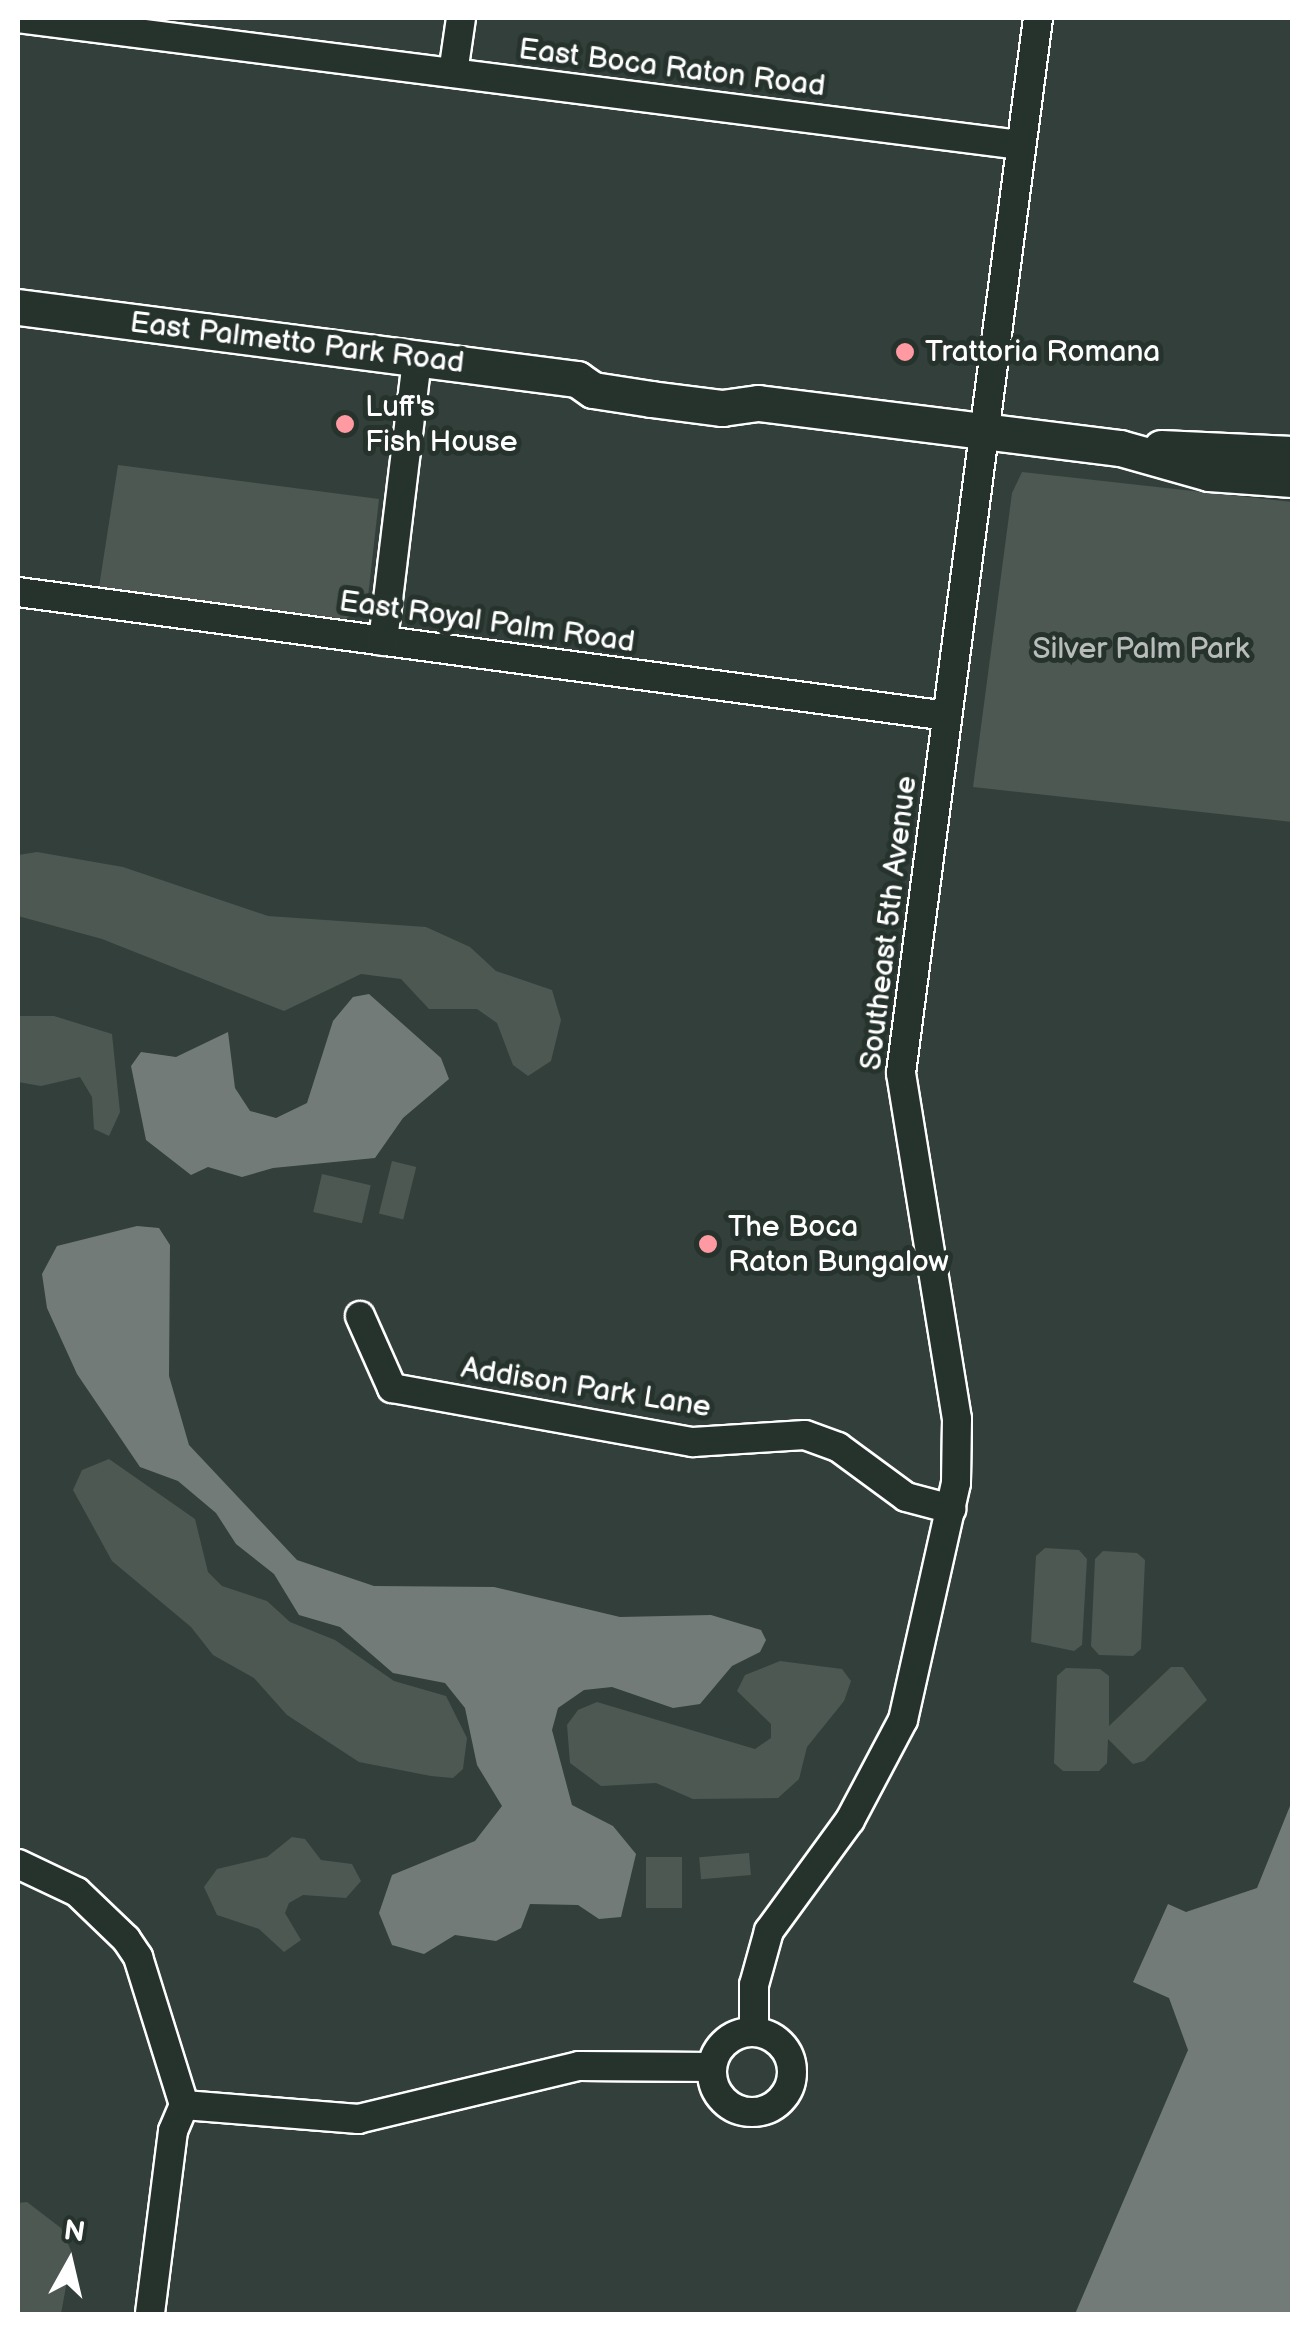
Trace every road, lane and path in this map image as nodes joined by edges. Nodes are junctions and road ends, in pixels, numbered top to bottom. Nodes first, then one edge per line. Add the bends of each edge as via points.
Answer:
1 (18, 18) edge
2 (460, 18) edge
3 (1038, 18) edge
4 (453, 73) junction
5 (1021, 146) junction
6 (18, 307) edge
7 (416, 358) junction
8 (984, 431) junction
9 (1120, 448) junction
10 (1292, 454) edge
11 (1292, 479) edge
12 (18, 592) edge
13 (383, 641) junction
14 (947, 716) junction
15 (360, 1316) dead end
16 (951, 1509) junction
17 (18, 1864) edge
18 (754, 2032) junction
19 (712, 2067) junction
20 (184, 2105) junction
21 (150, 2314) edge

1 - 4 street, East Boca Raton Road
2 - 4 street
3 - 5 street, Southeast 5th Avenue
4 - 5 street, East Boca Raton Road
5 - 8 street, Southeast 5th Avenue
6 - 7 main road, East Palmetto Park Road
7 - 8 main road, East Palmetto Park Road via 577,379 592,390 722,408 758,403
7 - 13 street
8 - 9 main road, East Palmetto Park Road
8 - 14 street, Southeast 5th Avenue
9 - 10 main road, East Palmetto Park Road
9 - 11 main road, East Palmetto Park Road via 1210,472
12 - 13 street, East Royal Palm Road
13 - 14 street, East Royal Palm Road
14 - 16 street, Southeast 5th Avenue via 900,1088 956,1419 959,1462
15 - 16 street, Addison Park Lane via 392,1388 694,1442 805,1435 838,1447 906,1497
16 - 18 street, Southeast 5th Avenue via 898,1730 850,1820 769,1931 754,1984
17 - 20 street via 76,1892 126,1939 138,1957
18 - 19 street via 722,2045
18 - 19 street via 778,2041 792,2063 782,2099 760,2112 735,2109 716,2092
19 - 20 street via 579,2066 358,2119
20 - 21 street via 172,2131

